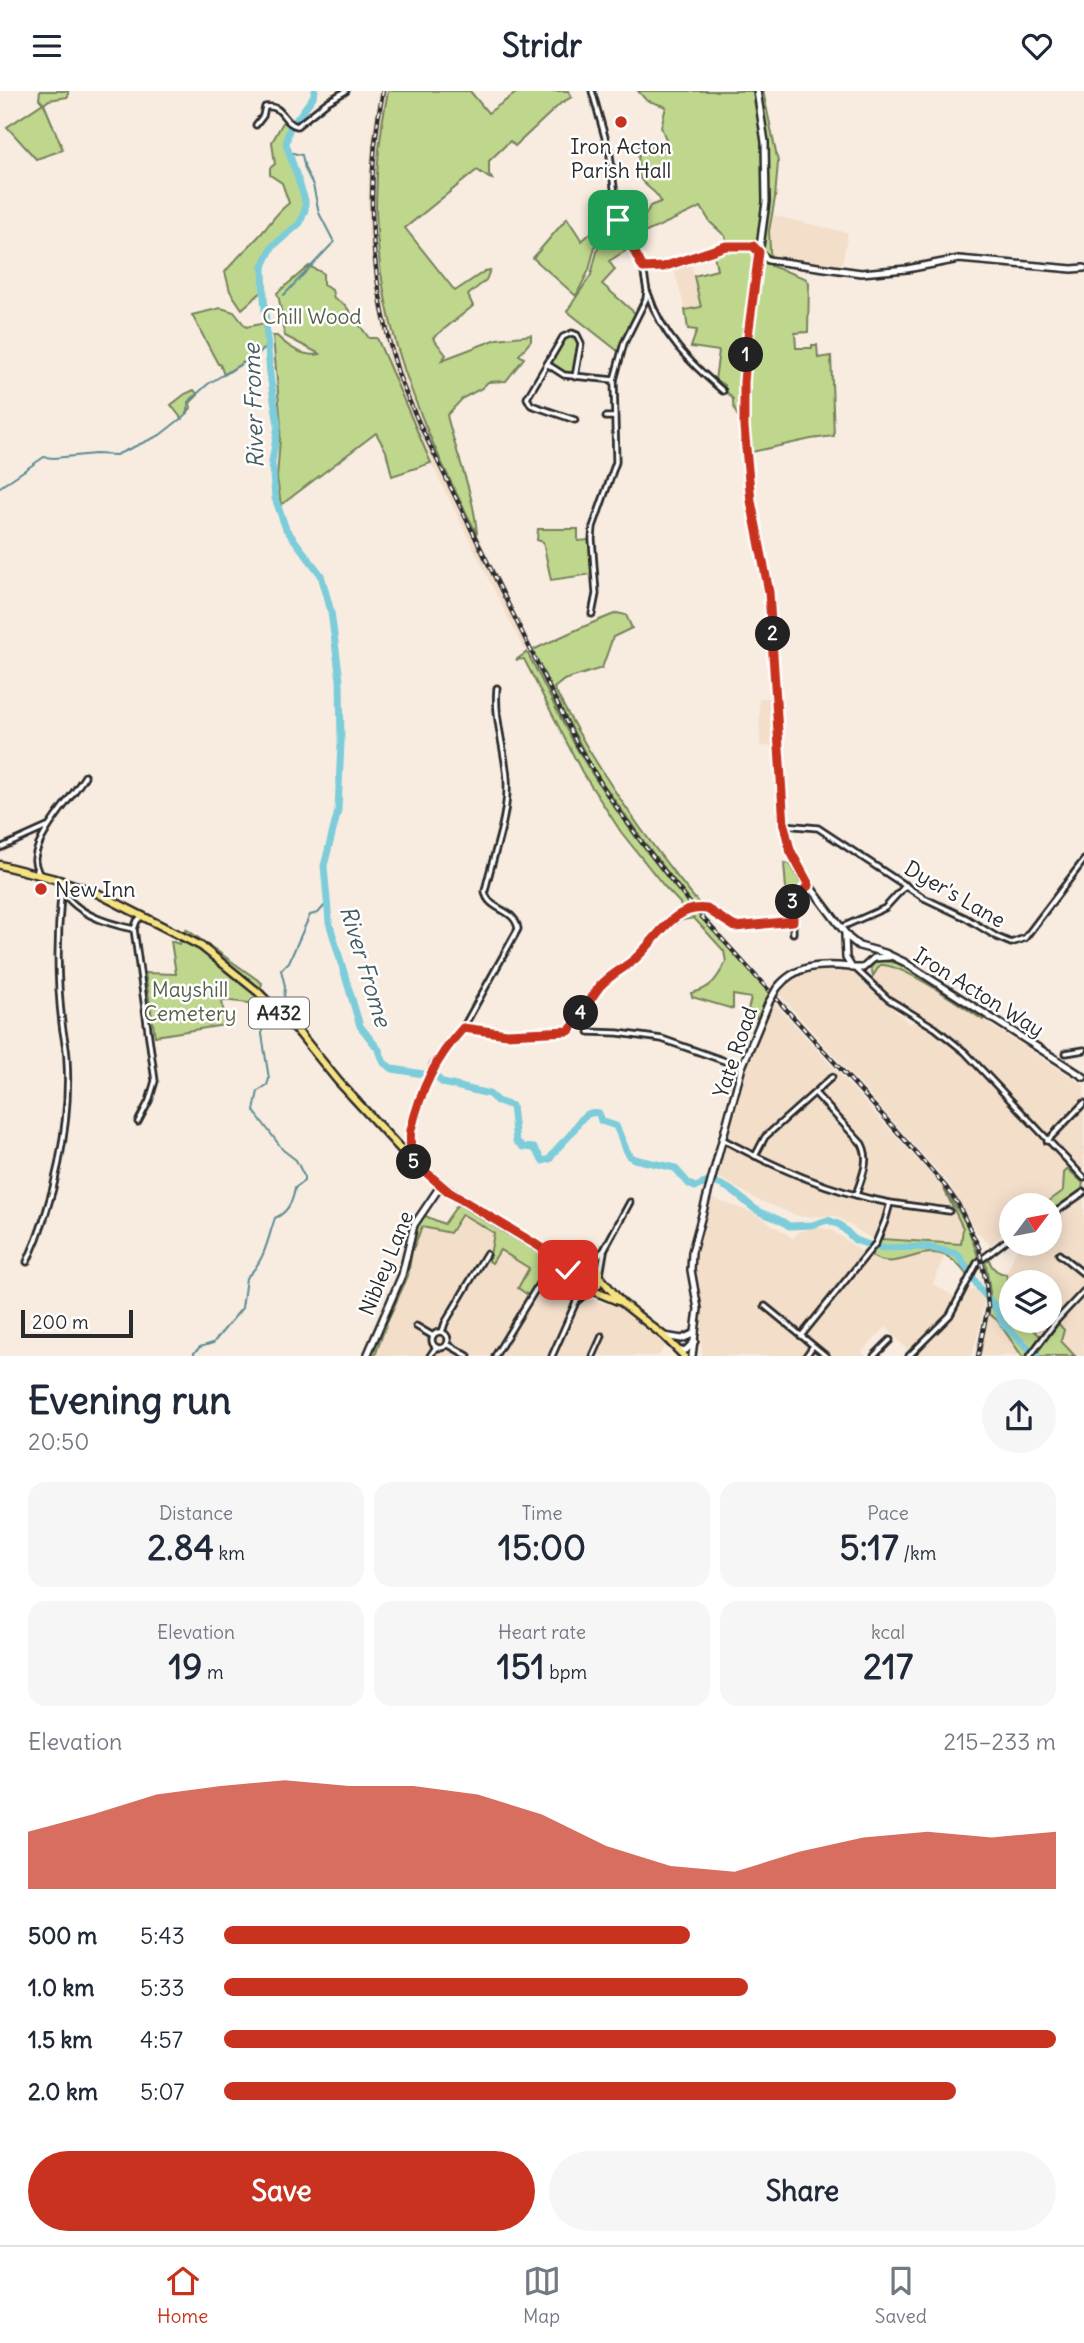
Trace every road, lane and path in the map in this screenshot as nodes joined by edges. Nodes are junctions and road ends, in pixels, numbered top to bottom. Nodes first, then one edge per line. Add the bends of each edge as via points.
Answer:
1 (346, 91) edge
2 (592, 91) edge
3 (757, 91) edge
4 (256, 125) dead end
5 (759, 252) junction
6 (643, 268) junction
7 (1084, 268) edge
8 (650, 269) junction
9 (646, 281) junction
10 (647, 291) junction
11 (642, 306) junction
12 (652, 307) junction
13 (547, 364) junction
14 (575, 377) junction
15 (614, 380) junction
16 (723, 391) dead end
17 (606, 417) dead end
18 (614, 417) junction
19 (572, 420) dead end
20 (592, 614) dead end
21 (497, 688) dead end
22 (85, 776) dead end
23 (784, 825) junction
24 (49, 826) junction
25 (0, 848) edge
26 (1084, 860) edge
27 (0, 865) edge
28 (39, 875) junction
29 (60, 880) junction
30 (905, 884) junction
31 (809, 885) junction
32 (64, 893) junction
33 (143, 915) junction
34 (793, 921) junction
35 (134, 929) junction
36 (843, 930) junction
37 (793, 933) dead end
38 (862, 947) junction
39 (847, 955) junction
40 (892, 957) junction
41 (869, 962) junction
42 (833, 964) junction
43 (854, 968) junction
44 (869, 979) junction
45 (463, 1028) junction
46 (589, 1033) dead end
47 (1084, 1050) edge
48 (1066, 1053) dead end
49 (742, 1067) junction
50 (832, 1077) dead end
51 (1084, 1077) edge
52 (815, 1093) junction
53 (1084, 1103) edge
54 (138, 1122) dead end
55 (722, 1139) junction
56 (1046, 1141) junction
57 (407, 1156) junction
58 (755, 1156) junction
59 (1084, 1178) edge
60 (440, 1185) junction
61 (1084, 1192) edge
62 (856, 1195) junction
63 (630, 1202) dead end
64 (890, 1203) junction
65 (1062, 1208) edge
66 (949, 1210) dead end
67 (999, 1245) edge
68 (604, 1250) junction
69 (486, 1254) dead end
70 (1062, 1256) edge
71 (558, 1259) junction
72 (27, 1262) dead end
73 (586, 1268) junction
74 (1084, 1274) edge
75 (600, 1276) junction
76 (540, 1282) dead end
77 (578, 1282) junction
78 (590, 1290) junction
79 (534, 1291) junction
80 (1084, 1291) edge
81 (541, 1295) dead end
82 (576, 1302) junction
83 (621, 1302) junction
84 (765, 1306) dead end
85 (416, 1326) dead end
86 (442, 1332) junction
87 (695, 1333) junction
88 (433, 1336) junction
89 (602, 1336) dead end
90 (664, 1336) junction
91 (801, 1336) junction
92 (687, 1338) junction
93 (890, 1340) dead end
94 (695, 1341) junction
95 (447, 1344) junction
96 (813, 1346) junction
97 (436, 1347) junction
98 (682, 1354) edge
99 (875, 1355) edge
100 (1030, 1355) edge
101 (367, 1356) edge
102 (430, 1356) edge
103 (468, 1356) edge
104 (495, 1356) edge
105 (552, 1356) edge
106 (593, 1356) edge
107 (692, 1356) edge
108 (806, 1356) edge
109 (826, 1356) edge
110 (909, 1356) edge

1 - 4 street via 292,125 280,109 265,107
2 - 6 street via 610,155 618,220
3 - 5 main road via 766,178
5 - 7 main road via 768,260 862,273 959,259
5 - 8 street via 753,246 733,245
5 - 23 main road via 747,347 744,427 751,501 769,592
6 - 8 street
6 - 9 street
8 - 9 street
9 - 10 street
10 - 11 street
10 - 12 street
11 - 12 street
11 - 15 street via 624,343
12 - 16 street via 684,358
13 - 14 street
13 - 14 street via 563,337 577,335 581,343
13 - 19 street via 527,398 531,405
14 - 15 street
15 - 18 street
17 - 18 street
18 - 20 street via 616,462 593,527 596,594
21 - 45 street via 506,811 485,896 511,914 518,929
22 - 24 street
23 - 30 street, Dyer's Lane via 818,828
23 - 31 main road via 790,850
24 - 25 street
24 - 28 street via 36,853
26 - 30 street, Dyer's Lane via 1025,938 1016,943 997,937
27 - 28 main road, A432
28 - 29 main road, A432
29 - 32 street
29 - 33 main road, A432
30 - 36 street via 885,908
31 - 34 street via 793,900
31 - 36 main road
32 - 35 street via 97,921
32 - 72 street via 57,940 67,1060 64,1128 44,1222
33 - 35 street
33 - 57 main road, A432 via 201,946 258,992
34 - 37 street
34 - 45 street, bridge via 735,927 703,908 688,911 661,929 644,951 601,985 572,1029 507,1034
35 - 54 street via 155,1072 149,1101
36 - 38 main road
36 - 39 main road
38 - 39 main road via 851,948
38 - 40 main road, Iron Acton Way
38 - 41 main road
39 - 42 main road, Yate Road
39 - 43 main road
40 - 41 main road, Iron Acton Way via 879,956
40 - 51 main road, Iron Acton Way
41 - 43 main road
41 - 44 street
42 - 43 main road, Yate Road
42 - 49 main road, Yate Road, bridge via 800,971 777,988
43 - 44 street
44 - 56 street via 888,999 965,1052
45 - 57 street via 431,1071
46 - 49 street via 662,1039
47 - 48 street
49 - 55 main road, Yate Road
50 - 52 street
52 - 58 street via 765,1137
52 - 62 street via 867,1153
53 - 56 street
55 - 58 street
55 - 87 main road, Yate Road via 690,1262 698,1309
56 - 59 street
57 - 60 main road, A432
58 - 62 street
60 - 71 main road, A432
60 - 101 main road, Nibley Lane via 414,1225 402,1275
61 - 65 street
62 - 64 street
63 - 68 street
64 - 66 street
64 - 91 street via 876,1243
67 - 110 street via 983,1257 950,1315
68 - 73 street
68 - 75 street
69 - 86 street
70 - 74 street
71 - 73 main road, A432
71 - 77 main road, A432
73 - 75 main road
73 - 77 main road via 579,1273
75 - 78 main road via 599,1284
75 - 83 main road
76 - 79 street
77 - 78 main road
77 - 82 street
78 - 82 street
78 - 83 main road
79 - 81 street
79 - 104 street
80 - 100 street
82 - 105 street
83 - 90 main road
84 - 91 street
85 - 88 street
86 - 88 street
86 - 95 street
87 - 92 main road
87 - 94 main road, Yate Road
88 - 97 street
89 - 106 street
90 - 92 main road
90 - 98 main road
91 - 96 street
92 - 98 main road via 680,1347
93 - 99 street
94 - 98 main road
94 - 107 main road, Yate Road
95 - 97 street
95 - 103 street
96 - 108 street
96 - 109 street
97 - 102 street

